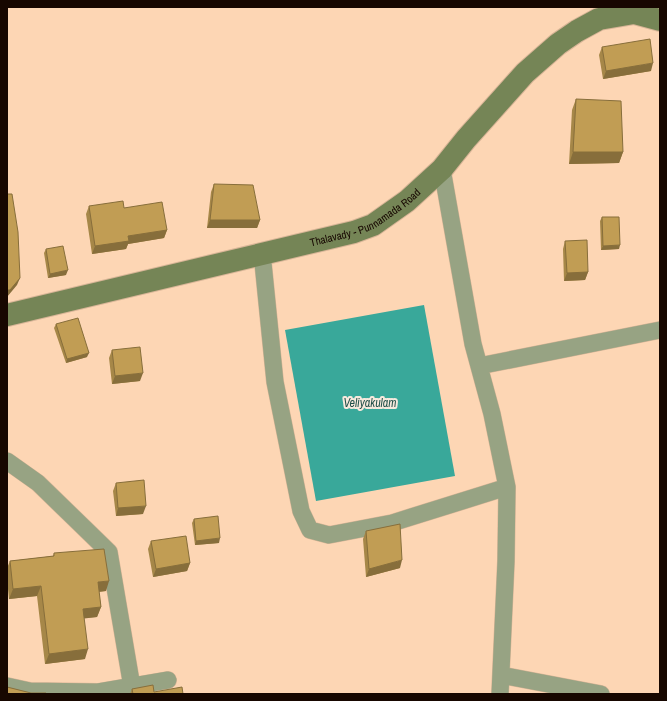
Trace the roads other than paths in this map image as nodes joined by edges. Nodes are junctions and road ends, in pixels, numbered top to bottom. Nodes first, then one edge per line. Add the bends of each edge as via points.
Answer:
1 (660, 20) edge
2 (442, 169) junction
3 (262, 254) junction
4 (7, 315) edge
5 (660, 330) edge
6 (479, 366) junction
7 (7, 461) edge
8 (507, 487) junction
9 (501, 675) junction
10 (168, 680) dead end
11 (7, 686) edge
12 (132, 686) junction
13 (500, 694) edge
14 (601, 694) edge

1 - 2 main road, Thalavady - Punnamada Road via 634,13 599,19 577,31 525,73
2 - 3 main road, Thalavady - Punnamada Road via 406,201 373,224 354,232
2 - 6 street
3 - 4 main road, Thalavady - Punnamada Road
3 - 8 street via 275,382 301,511 310,530 329,536 392,523
5 - 6 street
6 - 8 street
7 - 12 street via 38,484 109,552
8 - 9 street
9 - 13 street
9 - 14 street
10 - 12 street
11 - 12 street via 30,691 98,692

